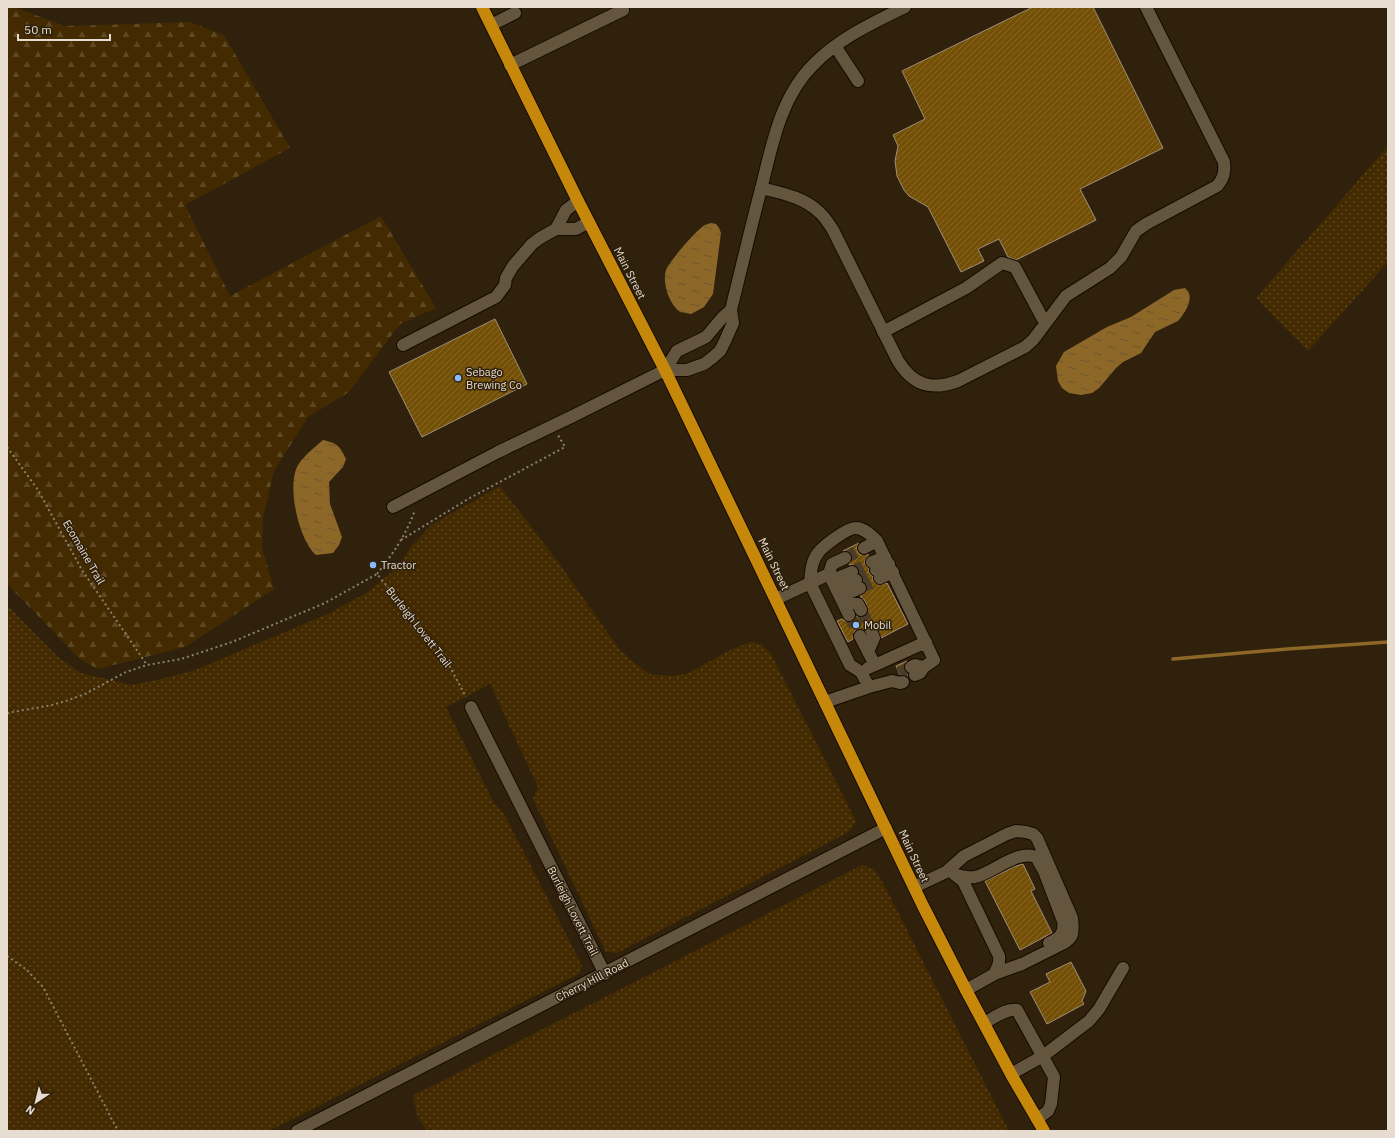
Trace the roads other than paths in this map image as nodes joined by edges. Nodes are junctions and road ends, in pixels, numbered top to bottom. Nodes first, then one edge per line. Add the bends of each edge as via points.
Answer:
1 (482, 7) edge
2 (622, 7) edge
3 (905, 7) edge
4 (1146, 7) edge
5 (515, 13) dead end
6 (491, 25) junction
7 (835, 46) junction
8 (510, 65) junction
9 (858, 81) dead end
10 (761, 188) junction
11 (578, 201) junction
12 (589, 222) junction
13 (556, 229) junction
14 (731, 310) junction
15 (1045, 323) junction
16 (883, 332) junction
17 (403, 345) dead end
18 (665, 370) junction
19 (393, 507) dead end
20 (885, 557) junction
21 (872, 563) junction
22 (810, 583) junction
23 (836, 588) junction
24 (776, 599) junction
25 (861, 610) tunnel mouth
26 (849, 615) tunnel mouth
27 (871, 630) tunnel mouth
28 (860, 636) tunnel mouth
29 (926, 642) junction
30 (868, 652) junction
31 (875, 665) junction
32 (917, 670) tunnel mouth
33 (861, 672) junction
34 (898, 678) tunnel mouth
35 (869, 687) junction
36 (826, 702) junction
37 (471, 707) road end
38 (886, 828) junction
39 (951, 873) junction
40 (914, 887) junction
41 (1124, 968) dead end
42 (604, 974) junction
43 (994, 974) junction
44 (966, 990) junction
45 (984, 1023) junction
46 (1043, 1056) junction
47 (1012, 1074) junction
48 (1037, 1120) junction
49 (297, 1131) edge
50 (1044, 1131) edge

1 - 6 highway, Main Street
2 - 8 street via 623,10
3 - 7 street via 863,28
4 - 15 street via 1224,162 1223,180 1217,186 1136,231 1121,257 1110,268 1066,296
5 - 6 street
6 - 8 highway, Main Street
7 - 9 street
7 - 10 street via 811,66 789,97 771,145
8 - 11 highway, Main Street
10 - 14 street
10 - 16 street via 804,201 820,212 833,230
11 - 12 highway, Main Street
11 - 13 street via 566,210
12 - 13 street via 576,229
12 - 18 highway, Main Street
13 - 17 street via 528,247 510,271 505,285 496,297
14 - 18 street via 706,337 677,351
14 - 18 street via 733,323 720,351 704,364 687,370
15 - 16 street via 1025,347 958,381 939,386 925,384 909,376
15 - 16 street via 1015,268 1002,263 966,288
18 - 19 street
18 - 24 highway, Main Street
20 - 21 street
20 - 21 street
20 - 21 street
20 - 22 street via 869,534 857,528 846,530 818,553 811,568
20 - 29 street
22 - 23 street
22 - 24 street
22 - 33 street via 850,665
23 - 23 street via 852,572
23 - 25 street via 858,604
23 - 26 street
24 - 36 highway, Main Street
27 - 30 street via 874,638
28 - 30 street
29 - 31 street
29 - 32 street via 934,660
30 - 31 street
31 - 33 street
33 - 35 street
34 - 35 street
35 - 36 street
36 - 38 highway, Main Street
37 - 42 street, Burleigh Lovett Trail
38 - 40 highway, Main Street
38 - 42 street, Cherry Hill Road
39 - 40 street
39 - 43 street via 963,881 999,956 1000,961
39 - 43 street via 974,877 1022,856 1034,856 1044,871 1064,929 1059,938
39 - 43 street via 964,856 1007,834 1016,831 1033,834 1072,918 1073,930 1068,941 1022,964
40 - 44 highway, Main Street
41 - 46 street via 1089,1021
42 - 49 street, Cherry Hill Road
43 - 44 street
44 - 45 highway, Main Street
45 - 46 street via 1013,1009 1017,1010
45 - 47 highway, Main Street
46 - 47 street
46 - 48 street via 1054,1077 1053,1093 1048,1112
47 - 48 highway, Main Street
48 - 50 highway, Main Street

